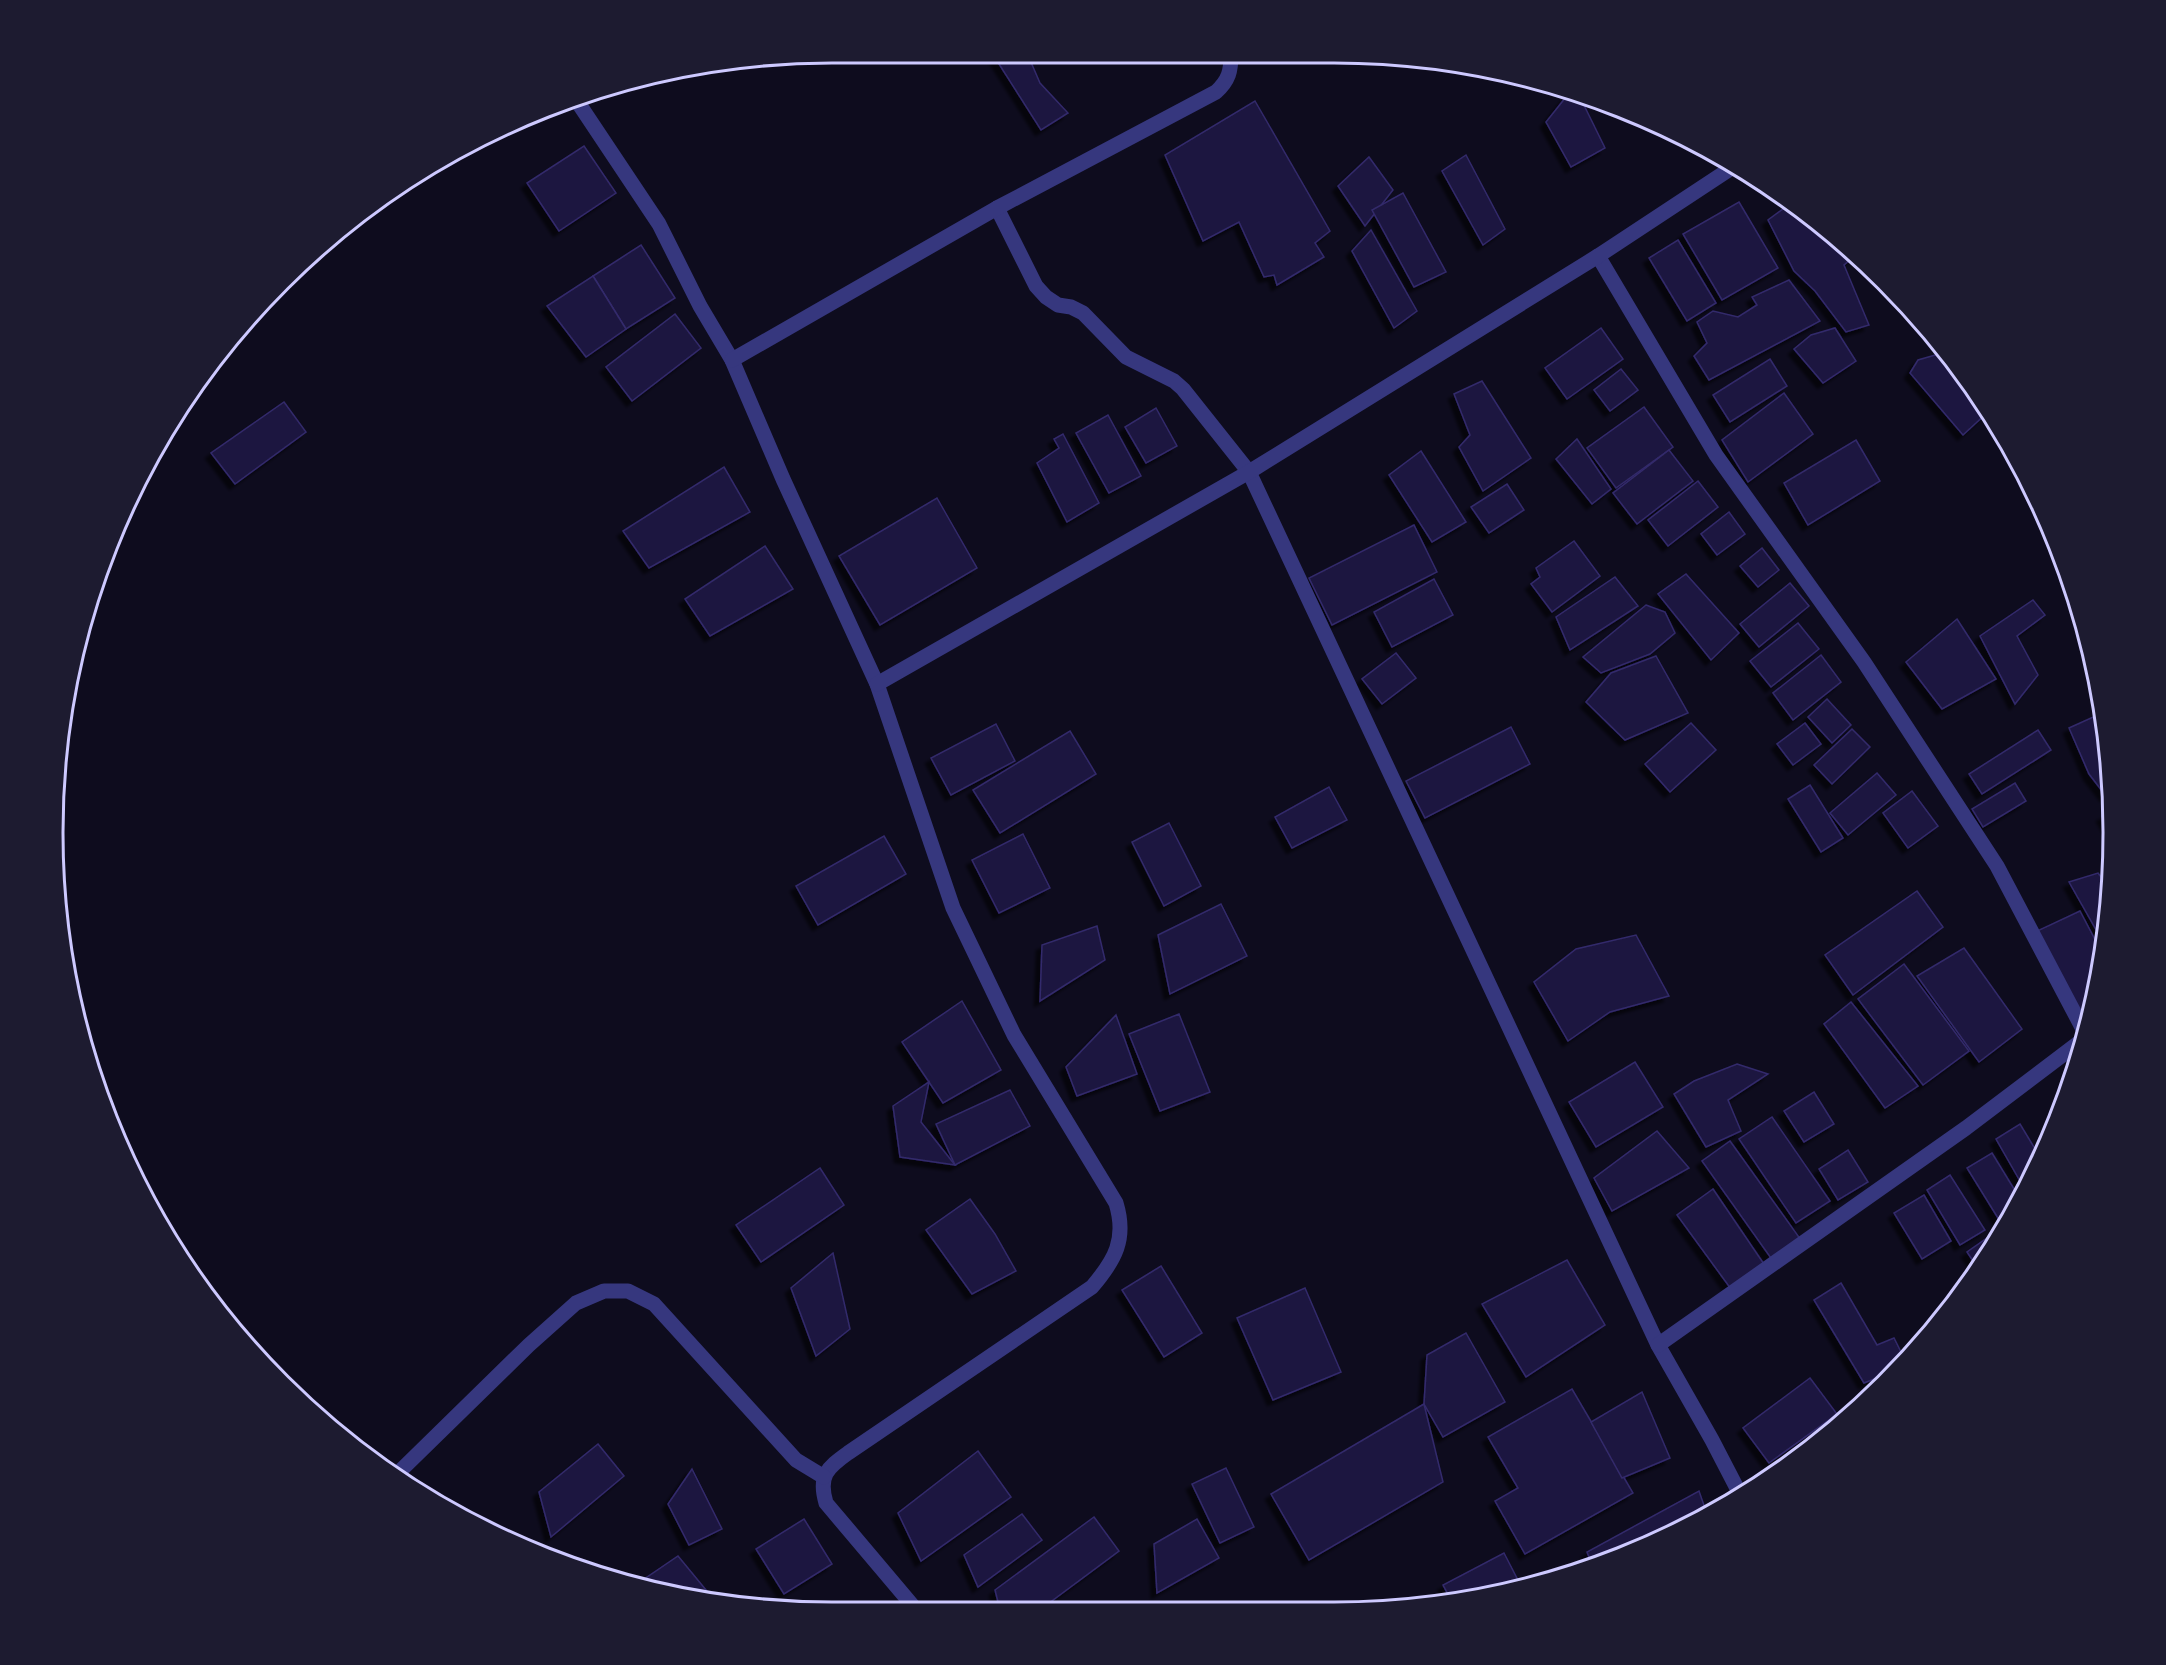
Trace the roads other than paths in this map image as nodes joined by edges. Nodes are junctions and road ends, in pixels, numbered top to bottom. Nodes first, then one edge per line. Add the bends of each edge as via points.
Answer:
1 (1231, 63) edge
2 (580, 106) edge
3 (1726, 171) edge
4 (997, 208) junction
5 (1598, 256) junction
6 (732, 360) junction
7 (1249, 472) junction
8 (877, 684) junction
9 (2079, 1022) edge
10 (2072, 1048) edge
11 (1658, 1346) junction
12 (402, 1470) edge
13 (824, 1478) junction
14 (1737, 1487) edge
15 (910, 1602) edge

1 - 4 street via 1227,83 1216,92
2 - 6 street via 659,224
3 - 5 street
4 - 6 street
4 - 7 street via 1036,286 1046,297 1083,313 1126,357 1174,381
5 - 7 street
5 - 9 street via 1716,455 1864,662 1997,866
6 - 8 street
7 - 8 street
7 - 11 street
8 - 13 street via 953,908 1014,1035 1116,1203 1120,1236 1114,1257 1092,1287 848,1453 830,1466
10 - 11 street via 1966,1128
11 - 14 street
12 - 13 street via 576,1303 604,1291 628,1291 654,1304 796,1461
13 - 15 street via 826,1503

